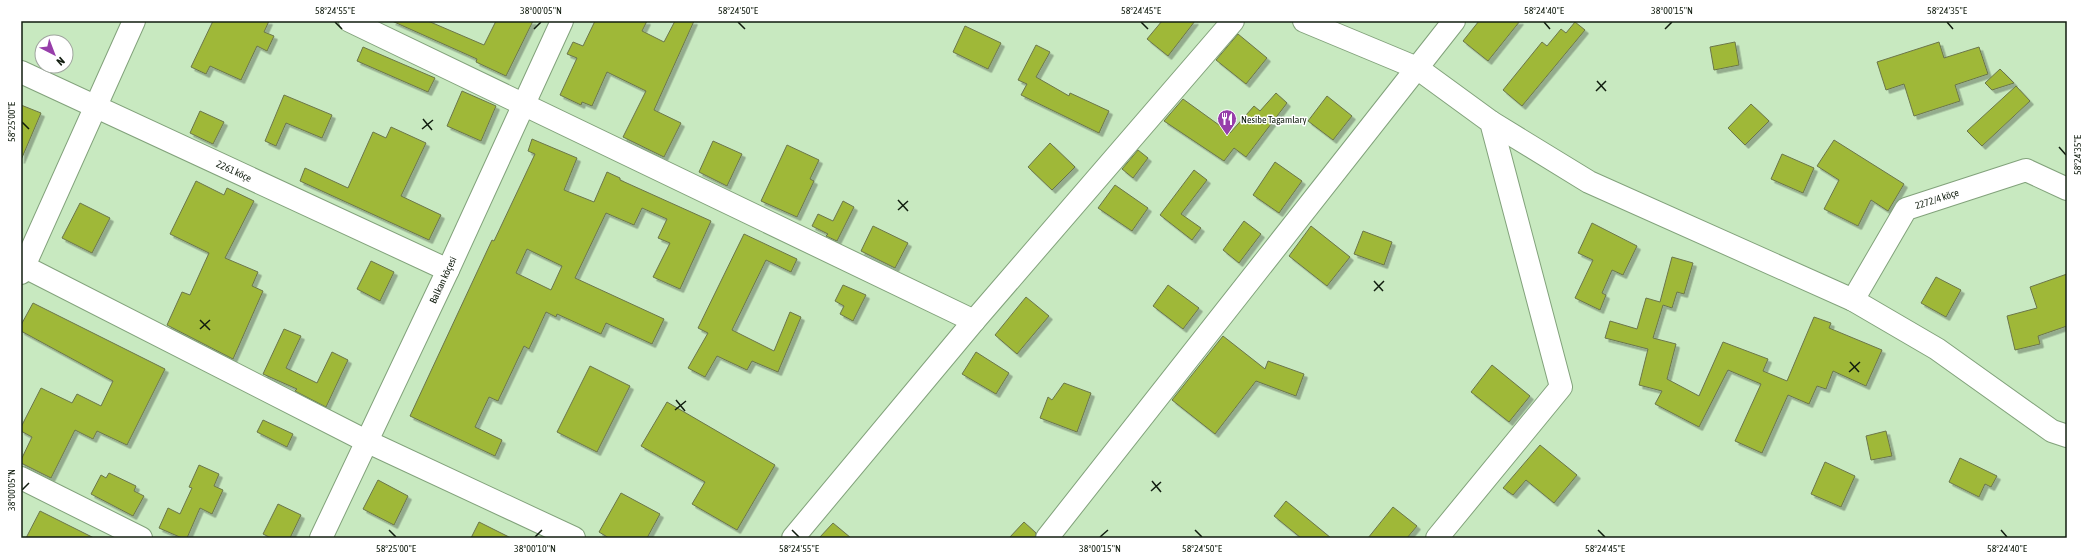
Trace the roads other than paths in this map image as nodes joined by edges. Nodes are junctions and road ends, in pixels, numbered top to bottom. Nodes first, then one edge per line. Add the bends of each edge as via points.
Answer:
1 (134, 21) edge
2 (350, 21) edge
3 (562, 21) edge
4 (1233, 21) edge
5 (1304, 21) edge
6 (1454, 21) edge
7 (1417, 68) junction
8 (21, 72) edge
9 (524, 104) junction
10 (94, 106) junction
11 (1491, 122) junction
12 (2067, 188) edge
13 (22, 268) edge
14 (448, 270) junction
15 (1853, 300) junction
16 (974, 321) junction
17 (2067, 436) edge
18 (366, 441) junction
19 (21, 478) edge
20 (141, 538) edge
21 (321, 538) edge
22 (574, 538) edge
23 (793, 538) edge
24 (1047, 538) edge
25 (1437, 538) edge

1 - 10 street
2 - 9 street
3 - 9 street, Balkan köçesi
4 - 16 street
5 - 7 street
6 - 7 street
7 - 11 street
7 - 24 street
8 - 10 street, 2261 köçe
9 - 14 street, Balkan köçesi
9 - 16 street
10 - 13 street
10 - 14 street, 2261 köçe
11 - 15 street via 1589,182
11 - 25 street via 1561,387
12 - 15 street, 2272/4 köçe via 2026,170 1906,209
13 - 18 street
14 - 18 street, Balkan köçesi
15 - 17 street via 1937,350 2052,431
16 - 23 street
18 - 21 street, Balkan köçesi
18 - 22 street
19 - 20 street

